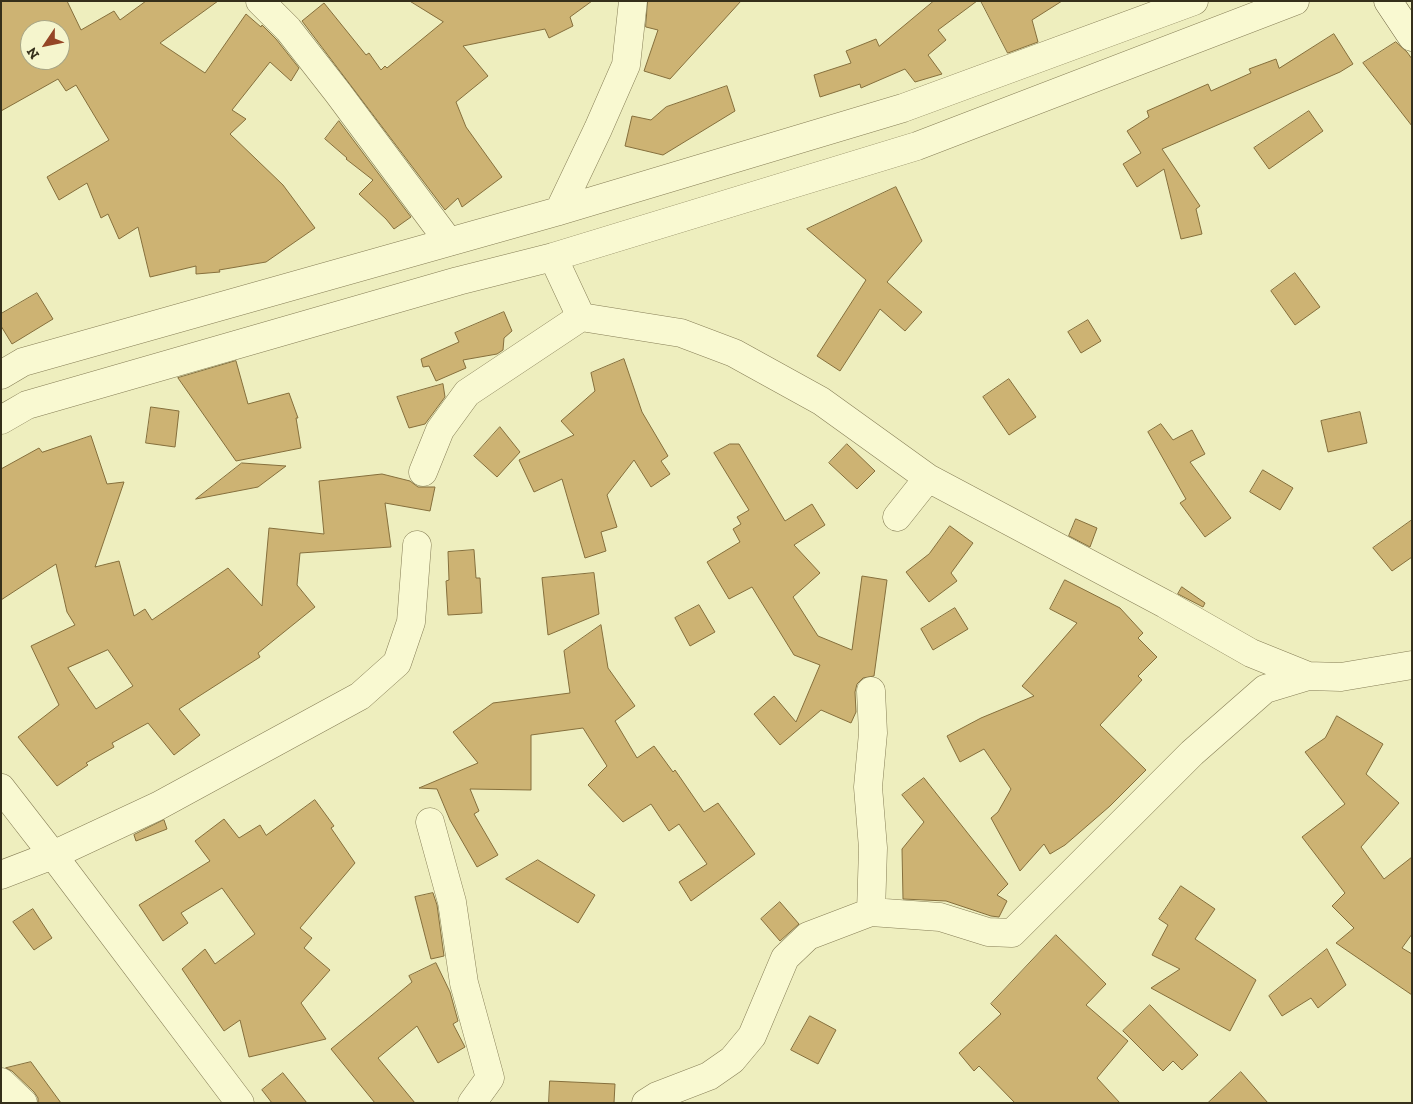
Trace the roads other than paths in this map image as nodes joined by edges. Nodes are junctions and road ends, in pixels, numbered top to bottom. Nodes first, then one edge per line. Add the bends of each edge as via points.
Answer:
1 (260, 1) edge
2 (633, 1) edge
3 (1194, 1) edge
4 (1295, 1) edge
5 (1388, 1) edge
6 (1412, 37) edge
7 (559, 211) junction
8 (449, 242) junction
9 (553, 257) junction
10 (581, 317) junction
11 (1, 375) edge
12 (1, 420) edge
13 (423, 472) dead end
14 (928, 478) junction
15 (896, 517) dead end
16 (417, 545) dead end
17 (1412, 665) edge
18 (1308, 676) junction
19 (871, 690) dead end
20 (1, 788) edge
21 (430, 822) dead end
22 (53, 854) junction
23 (1, 875) edge
24 (871, 912) junction
25 (1, 1082) edge
26 (23, 1103) edge
27 (240, 1103) edge
28 (472, 1103) edge
29 (646, 1103) edge

1 - 8 street via 288,28
2 - 7 street via 626,65
3 - 7 street via 903,108
4 - 9 street via 916,146
5 - 6 street
7 - 8 street
8 - 11 street via 23,362
9 - 10 street
9 - 12 street via 458,281 27,405
10 - 13 street via 467,393 440,430
10 - 14 street via 681,333 734,353 821,401
14 - 15 street
14 - 18 street via 1251,653
16 - 22 street via 411,622 397,663 360,696 158,806
17 - 18 street via 1341,677
18 - 24 street via 1265,689 1192,753 1012,933 988,932 940,917
19 - 24 street via 873,733 868,787 873,848
20 - 22 street
21 - 28 street via 452,902 464,983 490,1078
22 - 23 street
22 - 27 street
24 - 29 street via 808,936 785,958 752,1036 732,1060 709,1076
25 - 26 street

